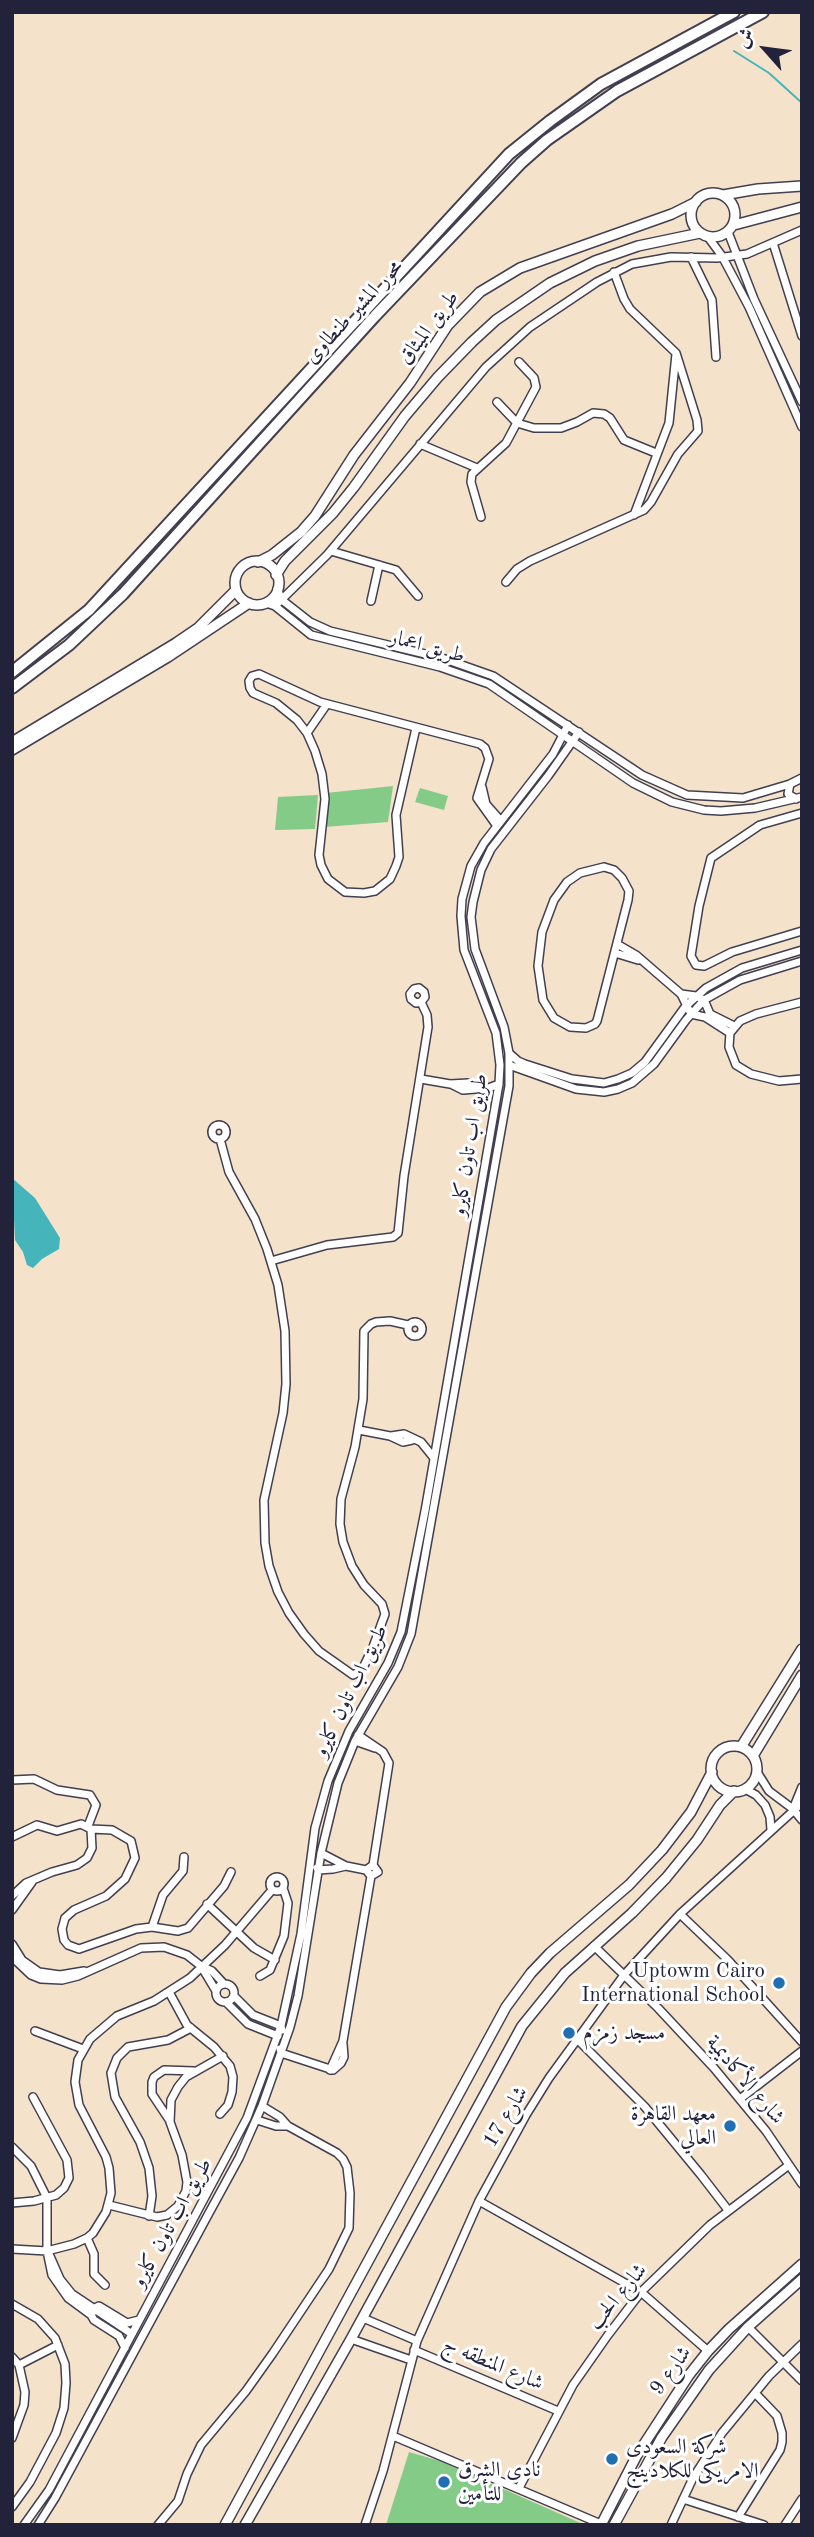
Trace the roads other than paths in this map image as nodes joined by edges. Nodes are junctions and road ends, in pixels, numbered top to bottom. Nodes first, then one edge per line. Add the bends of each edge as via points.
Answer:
1 (734, 12) edge
2 (763, 12) edge
3 (802, 186) edge
4 (723, 195) junction
5 (695, 202) junction
6 (802, 207) edge
7 (731, 228) junction
8 (802, 230) edge
9 (704, 235) junction
10 (773, 243) junction
11 (737, 254) junction
12 (722, 256) junction
13 (691, 257) junction
14 (614, 272) junction
15 (802, 336) edge
16 (676, 353) junction
17 (716, 358) dead end
18 (519, 362) dead end
19 (497, 402) dead end
20 (802, 402) edge
21 (517, 423) junction
22 (802, 427) edge
23 (420, 444) junction
24 (656, 453) junction
25 (477, 468) junction
26 (634, 515) junction
27 (481, 517) dead end
28 (331, 551) junction
29 (258, 562) junction
30 (380, 565) junction
31 (276, 575) junction
32 (506, 582) dead end
33 (278, 589) junction
34 (236, 590) junction
35 (418, 596) dead end
36 (282, 600) junction
37 (371, 601) dead end
38 (249, 603) junction
39 (270, 605) junction
40 (12, 672) edge
41 (12, 688) edge
42 (327, 704) junction
43 (568, 725) junction
44 (416, 728) junction
45 (579, 732) junction
46 (307, 733) junction
47 (564, 734) junction
48 (573, 741) junction
49 (12, 742) edge
50 (12, 750) edge
51 (802, 778) edge
52 (530, 784) junction
53 (790, 784) junction
54 (538, 789) junction
55 (799, 798) edge
56 (802, 813) edge
57 (501, 820) junction
58 (514, 820) junction
59 (491, 833) junction
60 (498, 839) junction
61 (802, 931) edge
62 (617, 944) junction
63 (802, 950) edge
64 (615, 953) junction
65 (802, 961) edge
66 (647, 965) junction
67 (681, 994) junction
68 (696, 996) junction
69 (704, 1000) junction
70 (421, 1002) dead end
71 (802, 1002) edge
72 (685, 1007) junction
73 (691, 1014) junction
74 (732, 1029) junction
75 (496, 1033) junction
76 (509, 1053) junction
77 (510, 1067) junction
78 (530, 1074) junction
79 (421, 1079) junction
80 (800, 1082) edge
81 (499, 1084) junction
82 (509, 1086) junction
83 (479, 1089) junction
84 (500, 1106) junction
85 (220, 1139) dead end
86 (471, 1244) junction
87 (271, 1261) junction
88 (476, 1273) junction
89 (458, 1322) junction
90 (408, 1325) dead end
91 (463, 1355) junction
92 (359, 1430) junction
93 (438, 1432) junction
94 (417, 1441) junction
95 (434, 1458) junction
96 (425, 1511) junction
97 (429, 1541) junction
98 (413, 1577) junction
99 (411, 1634) junction
100 (802, 1649) edge
101 (802, 1675) edge
102 (376, 1684) junction
103 (385, 1689) junction
104 (356, 1738) junction
105 (741, 1747) junction
106 (753, 1756) junction
107 (712, 1772) junction
108 (757, 1772) junction
109 (12, 1780) edge
110 (802, 1787) edge
111 (739, 1790) junction
112 (802, 1803) edge
113 (793, 1810) junction
114 (802, 1820) edge
115 (89, 1828) junction
116 (315, 1828) junction
117 (771, 1830) junction
118 (12, 1837) edge
119 (321, 1853) junction
120 (184, 1857) dead end
121 (346, 1866) junction
122 (318, 1870) junction
123 (370, 1870) junction
124 (231, 1872) dead end
125 (33, 1881) junction
126 (283, 1888) junction
127 (272, 1890) junction
128 (13, 1892) edge
129 (207, 1904) junction
130 (12, 1910) edge
131 (680, 1914) junction
132 (152, 1927) junction
133 (237, 1933) junction
134 (12, 1944) edge
135 (594, 1947) junction
136 (12, 1957) edge
137 (275, 1960) junction
138 (201, 1966) junction
139 (89, 1971) junction
140 (624, 1975) junction
141 (260, 1976) dead end
142 (224, 1984) junction
143 (216, 1991) junction
144 (169, 1992) junction
145 (234, 1996) junction
146 (226, 2002) junction
147 (281, 2026) junction
148 (191, 2028) junction
149 (35, 2031) dead end
150 (278, 2036) junction
151 (577, 2039) junction
152 (802, 2042) edge
153 (83, 2049) junction
154 (802, 2051) edge
155 (281, 2053) junction
156 (223, 2056) junction
157 (195, 2071) junction
158 (33, 2097) dead end
159 (740, 2099) junction
160 (262, 2106) junction
161 (220, 2114) dead end
162 (257, 2120) junction
163 (170, 2122) junction
164 (288, 2126) junction
165 (12, 2147) edge
166 (789, 2165) junction
167 (802, 2184) edge
168 (47, 2198) junction
169 (479, 2201) junction
170 (12, 2203) edge
171 (108, 2205) junction
172 (728, 2210) junction
173 (149, 2216) junction
174 (87, 2238) junction
175 (12, 2249) edge
176 (47, 2250) junction
177 (802, 2264) edge
178 (802, 2279) edge
179 (105, 2285) dead end
180 (641, 2292) junction
181 (12, 2304) edge
182 (363, 2318) junction
183 (139, 2320) junction
184 (120, 2327) junction
185 (748, 2327) junction
186 (132, 2334) junction
187 (351, 2339) junction
188 (417, 2341) junction
189 (802, 2344) edge
190 (58, 2345) junction
191 (125, 2348) junction
192 (414, 2350) junction
193 (708, 2351) junction
194 (12, 2357) edge
195 (411, 2360) junction
196 (783, 2362) junction
197 (19, 2365) junction
198 (802, 2381) edge
199 (755, 2393) junction
200 (97, 2399) junction
201 (558, 2411) junction
202 (393, 2436) junction
203 (12, 2438) edge
204 (88, 2438) junction
205 (65, 2458) junction
206 (519, 2488) junction
207 (55, 2498) junction
208 (683, 2499) junction
209 (802, 2499) edge
210 (12, 2507) edge
211 (738, 2517) junction
212 (24, 2525) edge
213 (38, 2525) edge
214 (158, 2525) edge
215 (225, 2525) edge
216 (245, 2525) edge
217 (365, 2525) edge
218 (601, 2525) edge
219 (614, 2525) edge
220 (671, 2525) edge
221 (764, 2525) edge
222 (785, 2525) edge

1 - 40 highway, محور المشير طنطاوى via 601,84 509,155 89,610
2 - 41 highway, محور المشير طنطاوى via 617,91 521,163 123,594 69,645
3 - 4 main road
4 - 5 main road via 706,194
4 - 7 main road via 734,208
5 - 9 main road via 691,218
5 - 29 main road, طريق الميثاق via 520,268 480,292 448,325 315,516 291,540
6 - 7 main road
7 - 9 main road via 717,237
7 - 11 street
8 - 10 street
9 - 12 street
9 - 31 main road, طريق الميثاق via 638,246 595,261 536,292 484,330 405,416 333,513
10 - 11 street
10 - 15 street
11 - 12 street
11 - 20 street
12 - 13 street
12 - 22 street
13 - 14 street via 652,259
13 - 17 street via 712,300
14 - 16 street via 630,309
14 - 23 street via 508,345
16 - 24 street via 670,418
16 - 26 street via 698,431 678,454 651,502
18 - 21 street via 536,385
19 - 21 street
21 - 24 street via 552,429 601,413 610,418 624,440
21 - 25 street via 506,443
23 - 25 street
23 - 28 street
24 - 26 street
25 - 27 street via 471,482
26 - 32 street via 530,561
28 - 30 street
28 - 36 street
29 - 31 main road via 271,567
29 - 34 main road via 239,572
30 - 35 street via 399,572
30 - 37 street
31 - 33 main road
33 - 36 street
33 - 39 main road
34 - 38 main road
34 - 49 main road via 176,643
36 - 39 street
36 - 43 street, طريق اعمار via 330,631 486,673
38 - 39 main road
38 - 50 main road
39 - 47 street, طريق اعمار via 311,635 489,684
42 - 44 street
42 - 46 street
42 - 46 street via 268,677 252,676 253,693 276,703
43 - 45 street, طريق اعمار
43 - 47 street, طريق اب تاون كايرو
44 - 46 street via 396,815 398,857 390,879 364,893 333,885 321,865 324,786
44 - 57 street via 483,746 489,759 481,783 486,804
45 - 48 street, طريق اب تاون كايرو
45 - 53 street, طريق اعمار via 642,775 687,795 743,798
47 - 48 street, طريق اعمار
47 - 52 street, طريق اب تاون كايرو
48 - 54 street, طريق اب تاون كايرو
48 - 55 street, طريق اعمار via 633,783 688,807 738,810
51 - 53 street, طريق اعمار
52 - 54 street
52 - 57 street, طريق اب تاون كايرو
53 - 55 street via 788,794
54 - 58 street, طريق اب تاون كايرو
56 - 61 street via 760,825 711,858 691,956 696,965 704,966 732,952
57 - 58 street
57 - 59 street, طريق اب تاون كايرو
58 - 60 street, طريق اب تاون كايرو
59 - 60 street
59 - 75 street, طريق اب تاون كايرو via 468,874 461,916 467,958
60 - 76 street, طريق اب تاون كايرو via 476,886 472,933
62 - 64 street
62 - 64 street via 628,900 627,884 617,872 604,867 573,877 554,900 542,932 540,984 554,1018 579,1028 595,1024
62 - 66 street
63 - 68 street via 742,968
64 - 66 street
65 - 69 street via 740,980
66 - 67 street
67 - 68 street
67 - 72 street
68 - 69 street
68 - 72 street
69 - 73 street
69 - 74 street via 710,1014
70 - 79 street via 428,1023
71 - 74 street via 746,1018
72 - 73 street
72 - 76 street via 645,1062 632,1073 604,1083 525,1065
73 - 74 street
73 - 78 street via 654,1064 618,1089 576,1090
74 - 80 street via 730,1055 736,1065 764,1078
75 - 77 street
75 - 81 street, طريق اب تاون كايرو
76 - 77 street, طريق اب تاون كايرو
77 - 78 street
77 - 82 street, طريق اب تاون كايرو
78 - 82 street
79 - 83 street via 463,1090
79 - 87 street via 398,1233 327,1245
81 - 83 street
81 - 84 street, طريق اب تاون كايرو
82 - 84 street, طريق اب تاون كايرو
83 - 84 street
84 - 86 street, طريق اب تاون كايرو
84 - 88 street, طريق اب تاون كايرو
85 - 87 street via 229,1172
86 - 88 street
86 - 89 street, طريق اب تاون كايرو
87 - 92 street via 285,1331 286,1384 265,1487 265,1543 278,1592 289,1613 320,1651 353,1675 362,1670 385,1614 352,1566 340,1527 341,1499
88 - 91 street, طريق اب تاون كايرو
89 - 91 street via 463,1322
89 - 93 street, طريق اب تاون كايرو
90 - 92 street via 376,1322 364,1331
91 - 97 street, طريق اب تاون كايرو
92 - 94 street via 404,1434
93 - 94 street
93 - 95 street, طريق اب تاون كايرو
94 - 95 street
95 - 96 street, طريق اب تاون كايرو
96 - 97 street via 424,1540
96 - 98 street, طريق اب تاون كايرو
97 - 99 street, طريق اب تاون كايرو
98 - 99 street via 417,1578
98 - 102 street, طريق اب تاون كايرو via 401,1632
99 - 103 street, طريق اب تاون كايرو
100 - 105 main road
101 - 106 main road
102 - 103 street
102 - 116 street, طريق اب تاون كايرو via 338,1754
103 - 104 street, طريق اب تاون كايرو
104 - 119 street, طريق اب تاون كايرو via 334,1795
104 - 123 street via 383,1752 389,1763
105 - 106 main road
105 - 107 main road via 722,1750
106 - 108 main road
107 - 111 main road via 720,1786
107 - 215 main road via 691,1812 662,1850 550,1953 506,2007
108 - 111 main road via 755,1779
108 - 113 street via 774,1797
109 - 115 street via 34,1779 57,1790 90,1795 96,1805
110 - 113 street
111 - 117 street via 756,1795 765,1805
111 - 135 main road via 720,1805 666,1878
112 - 113 street, شارع 17
113 - 114 street
113 - 117 street, شارع 17
115 - 118 street via 81,1824 53,1831 35,1825
115 - 125 street via 92,1849 87,1858
115 - 132 street via 106,1828 127,1837 135,1858 114,1890 69,1913 62,1923 64,1940 73,1948 85,1949 128,1931
116 - 122 street
116 - 147 street, طريق اب تاون كايرو via 301,1934
117 - 131 street, شارع 17
119 - 121 street
119 - 122 street, طريق اب تاون كايرو
120 - 132 street via 183,1871 163,1895
121 - 122 street
121 - 123 street
122 - 155 street, طريق اب تاون كايرو via 304,1967
123 - 155 street via 344,2057 330,2070
124 - 129 street
125 - 128 street
125 - 130 street
126 - 127 street
126 - 127 street via 283,1880 277,1876 270,1880
126 - 137 street via 288,1909
127 - 133 street
129 - 132 street via 183,1930
129 - 133 street
131 - 140 street, شارع 17
131 - 152 street
133 - 137 street
133 - 138 street
134 - 139 street via 22,1960 39,1972
135 - 140 street, شارع الأكاديمية
135 - 182 main road via 555,1983 515,2038
136 - 139 street via 41,1979 62,1980
137 - 141 street
138 - 139 street via 176,1950 152,1946
138 - 142 street
138 - 143 street
138 - 144 street
140 - 151 street, شارع 17
140 - 159 street, شارع الأكاديمية
142 - 143 street
142 - 145 street via 232,1987
143 - 146 street via 217,1998
144 - 148 street
144 - 153 street via 107,2022
145 - 146 street
145 - 147 street via 253,2015
146 - 150 street via 248,2024
147 - 150 street, طريق اب تاون كايرو
147 - 155 street
148 - 156 street
148 - 173 street via 168,2040 128,2047 111,2073 115,2097 149,2168
149 - 153 street
150 - 183 street, طريق اب تاون كايرو via 231,2153
151 - 169 street, شارع 17 via 526,2115
151 - 172 street via 659,2123
153 - 171 street via 76,2071 76,2094 106,2157 111,2180
154 - 159 street
155 - 160 street, طريق اب تاون كايرو
156 - 157 street
156 - 161 street via 232,2071 233,2085 228,2105
157 - 163 street via 174,2093
157 - 163 street via 164,2070 154,2077 152,2094
158 - 168 street via 69,2166 64,2188
159 - 166 street, شارع الأكاديمية
160 - 162 street, طريق اب تاون كايرو
160 - 164 street
162 - 164 street
162 - 204 street, طريق اب تاون كايرو
163 - 173 street via 187,2173 186,2191 172,2212
164 - 214 street via 344,2159 350,2193 348,2234 262,2369 201,2445 178,2501
165 - 168 street via 31,2166
166 - 167 street, شارع الأكاديمية
166 - 172 street, شارع الحب
168 - 170 street
168 - 176 street
169 - 180 street
169 - 188 street, شارع 17
171 - 173 street
171 - 174 street
172 - 180 street, شارع الحب
174 - 176 street
174 - 179 street via 94,2254 94,2274
175 - 176 street
176 - 184 street via 63,2284 92,2312
177 - 193 main road, شارع 9
178 - 185 main road, شارع 9
180 - 193 street
180 - 201 street, شارع الحب
181 - 190 street via 44,2325
182 - 187 main road
182 - 188 street
183 - 184 street
183 - 186 street, طريق اب تاون كايرو
184 - 186 street
184 - 191 street
185 - 196 street
185 - 219 main road, شارع 9 via 676,2415
186 - 191 street, طريق اب تاون كايرو
187 - 195 street
187 - 216 main road
188 - 192 street, شارع 17
189 - 196 street
190 - 197 street
190 - 210 street via 66,2383 61,2421 30,2483
191 - 200 street, طريق اب تاون كايرو
192 - 195 street, شارع 17
192 - 201 street, شارع المنطقه ج
193 - 218 main road, شارع 9 via 657,2421
194 - 197 street
195 - 202 street, شارع 17
196 - 198 street
196 - 199 street
197 - 203 street via 24,2405
199 - 208 street via 713,2446
199 - 211 street via 777,2416 782,2442
200 - 204 street via 85,2431
200 - 205 street, طريق اب تاون كايرو
201 - 206 street, شارع الحب
202 - 206 street
202 - 217 street, شارع 17
204 - 207 street, طريق اب تاون كايرو
205 - 207 street via 68,2462
205 - 212 street, طريق اب تاون كايرو
206 - 218 street
207 - 213 street, طريق اب تاون كايرو
208 - 211 street
208 - 220 street
209 - 222 street
211 - 221 street

